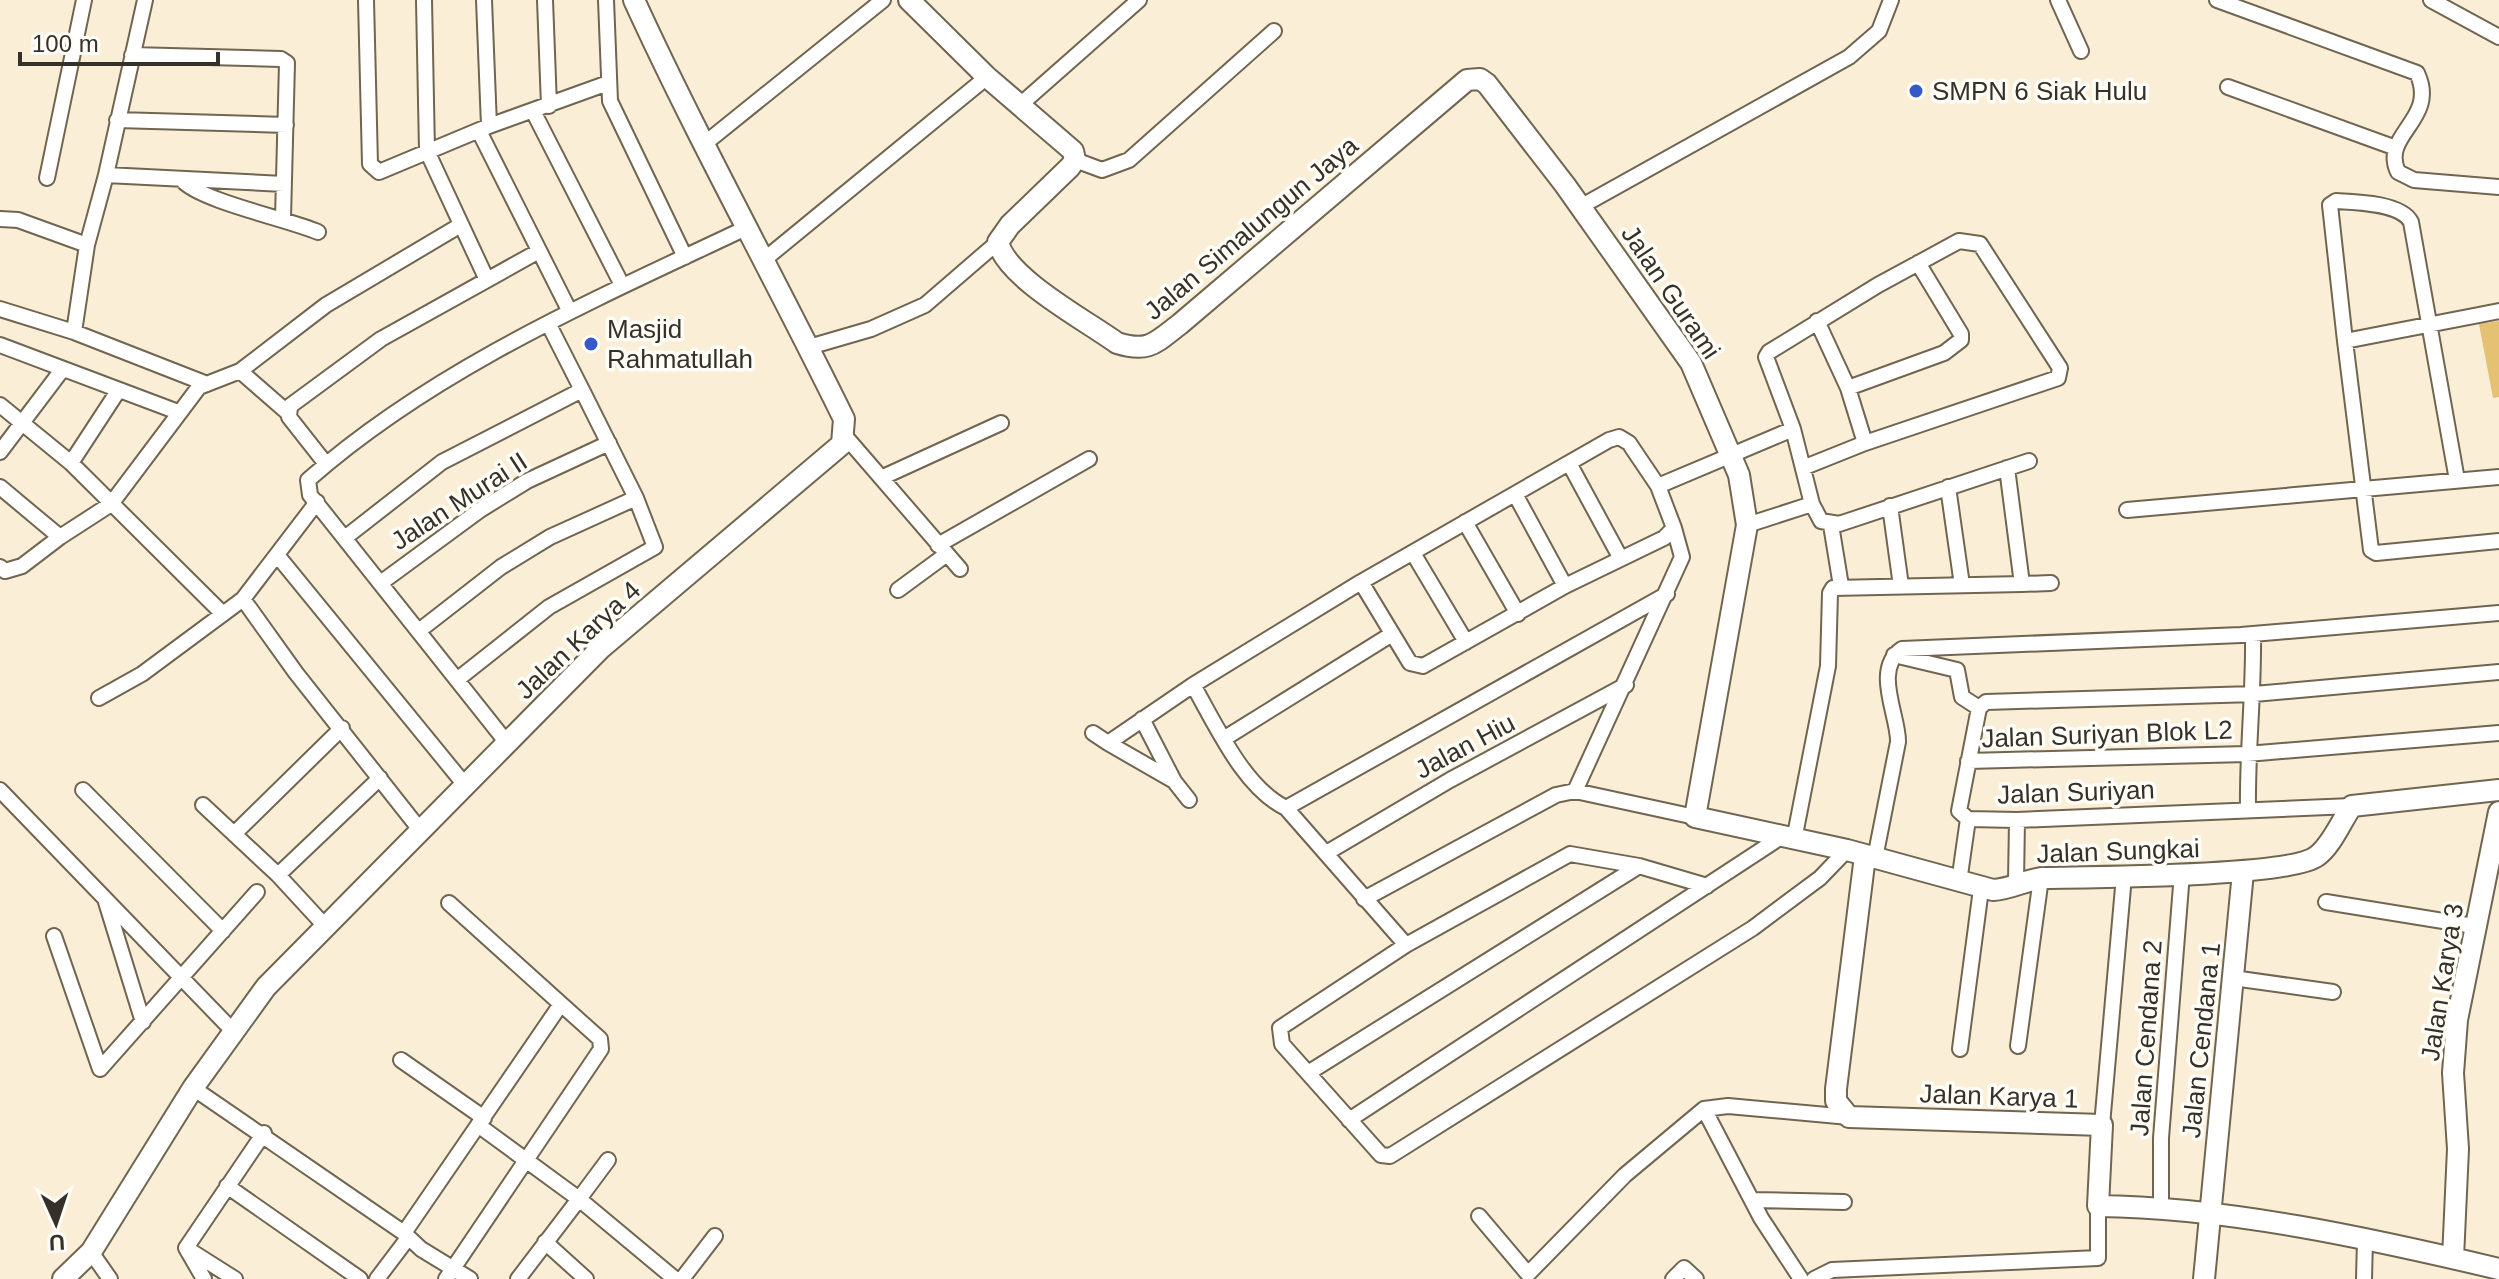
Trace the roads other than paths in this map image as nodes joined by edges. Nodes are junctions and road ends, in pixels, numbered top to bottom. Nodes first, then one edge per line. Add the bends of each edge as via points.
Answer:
1 (84, 0) edge
2 (145, 0) edge
3 (366, 0) edge
4 (424, 0) edge
5 (484, 0) edge
6 (545, 0) edge
7 (606, 0) edge
8 (634, 0) edge
9 (883, 0) edge
10 (909, 0) edge
11 (1139, 0) edge
12 (1891, 0) edge
13 (2058, 0) edge
14 (2217, 0) edge
15 (2431, 0) edge
16 (2456, 6) edge
17 (1274, 31) dead end
18 (2499, 37) edge
19 (2081, 51) dead end
20 (132, 55) junction
21 (987, 77) junction
22 (1467, 80) joint
23 (608, 83) junction
24 (2228, 87) dead end
25 (1020, 105) junction
26 (549, 106) junction
27 (533, 111) junction
28 (117, 120) junction
29 (286, 125) junction
30 (484, 128) junction
31 (703, 145) junction
32 (2396, 148) junction
33 (427, 151) junction
34 (1075, 160) junction
35 (106, 175) junction
36 (47, 178) dead end
37 (183, 181) junction
38 (284, 184) junction
39 (2499, 187) edge
40 (1580, 207) junction
41 (283, 218) junction
42 (0, 219) edge
43 (459, 226) junction
44 (748, 227) junction
45 (318, 232) dead end
46 (998, 242) junction
47 (87, 245) junction
48 (539, 251) junction
49 (685, 257) junction
50 (765, 259) junction
51 (1918, 263) junction
52 (487, 280) junction
53 (622, 285) junction
54 (0, 309) edge
55 (2499, 311) edge
56 (570, 312) junction
57 (1817, 321) junction
58 (549, 325) junction
59 (2431, 326) junction
60 (74, 332) junction
61 (2345, 341) junction
62 (0, 345) edge
63 (809, 347) junction
64 (62, 370) junction
65 (240, 371) junction
66 (207, 384) junction
67 (1848, 388) junction
68 (582, 390) junction
69 (118, 391) junction
70 (0, 405) edge
71 (178, 412) junction
72 (287, 412) junction
73 (1001, 423) dead end
74 (23, 425) junction
75 (1793, 429) junction
76 (845, 436) junction
77 (609, 443) junction
78 (1865, 443) junction
79 (0, 452) edge
80 (1730, 453) junction
81 (1089, 459) dead end
82 (2029, 461) dead end
83 (71, 463) junction
84 (1569, 463) junction
85 (326, 464) junction
86 (1805, 467) junction
87 (2007, 468) junction
88 (883, 477) junction
89 (2499, 477) edge
90 (2457, 480) junction
91 (1658, 486) junction
92 (0, 487) edge
93 (1948, 487) junction
94 (2362, 489) junction
95 (1515, 494) junction
96 (636, 498) junction
97 (317, 502) junction
98 (111, 504) junction
99 (1812, 504) junction
100 (1890, 506) junction
101 (2127, 510) dead end
102 (1465, 522) junction
103 (1747, 525) junction
104 (1831, 525) junction
105 (1674, 528) junction
106 (60, 537) junction
107 (346, 537) junction
108 (2499, 541) edge
109 (942, 549) junction
110 (1413, 553) junction
111 (277, 555) junction
112 (1620, 557) junction
113 (0, 567) edge
114 (960, 569) dead end
115 (382, 582) junction
116 (1361, 582) junction
117 (2051, 583) dead end
118 (2022, 584) junction
119 (1962, 585) junction
120 (1565, 586) junction
121 (1841, 586) junction
122 (1901, 586) junction
123 (898, 590) dead end
124 (1667, 594) junction
125 (243, 599) junction
126 (2499, 613) edge
127 (223, 614) junction
128 (1518, 614) junction
129 (420, 630) junction
130 (1392, 634) junction
131 (2253, 634) junction
132 (1466, 642) junction
133 (1894, 655) junction
134 (2499, 672) edge
135 (458, 679) junction
136 (1193, 685) junction
137 (1626, 685) junction
138 (2254, 694) junction
139 (99, 698) dead end
140 (1979, 708) junction
141 (1142, 719) junction
142 (342, 728) junction
143 (1093, 733) dead end
144 (2499, 733) edge
145 (1225, 738) junction
146 (507, 743) junction
147 (1108, 743) junction
148 (2247, 754) junction
149 (1968, 761) junction
150 (380, 778) junction
151 (1174, 781) junction
152 (465, 785) junction
153 (0, 790) edge
154 (83, 790) dead end
155 (2499, 790) edge
156 (1575, 791) junction
157 (1189, 800) dead end
158 (203, 805) dead end
159 (2352, 806) junction
160 (1286, 808) junction
161 (2248, 810) junction
162 (2499, 812) edge
163 (1695, 817) junction
164 (1968, 819) junction
165 (2017, 820) junction
166 (421, 831) junction
167 (234, 834) junction
168 (1788, 838) junction
169 (1328, 852) junction
170 (1862, 855) junction
171 (1639, 866) junction
172 (2243, 872) junction
173 (2182, 873) junction
174 (278, 875) junction
175 (2124, 876) junction
176 (2041, 878) junction
177 (1959, 882) junction
178 (2016, 882) junction
179 (1707, 886) junction
180 (2491, 888) edge
181 (1981, 889) junction
182 (257, 892) dead end
183 (105, 898) junction
184 (1364, 899) junction
185 (2326, 902) dead end
186 (449, 903) dead end
187 (325, 926) junction
188 (2474, 926) junction
189 (223, 931) junction
190 (54, 936) dead end
191 (1406, 945) junction
192 (2233, 978) junction
193 (183, 979) junction
194 (2333, 992) dead end
195 (561, 1004) junction
196 (143, 1022) junction
197 (233, 1031) junction
198 (2018, 1046) dead end
199 (1960, 1049) dead end
200 (401, 1060) dead end
201 (1308, 1073) junction
202 (193, 1088) junction
203 (1704, 1109) junction
204 (1849, 1117) junction
205 (1349, 1120) junction
206 (481, 1121) junction
207 (2102, 1125) junction
208 (264, 1133) junction
209 (608, 1160) dead end
210 (527, 1163) junction
211 (227, 1186) junction
212 (579, 1199) junction
213 (1752, 1200) junction
214 (1844, 1202) dead end
215 (2098, 1206) junction
216 (2161, 1207) junction
217 (2210, 1213) junction
218 (1479, 1216) dead end
219 (406, 1235) junction
220 (715, 1236) dead end
221 (2365, 1240) junction
222 (545, 1242) junction
223 (186, 1248) junction
224 (91, 1252) junction
225 (2453, 1258) junction
226 (2499, 1269) edge
227 (449, 1274) edge
228 (1526, 1277) edge
229 (63, 1279) edge
230 (110, 1279) edge
231 (204, 1279) edge
232 (235, 1279) edge
233 (360, 1279) edge
234 (377, 1279) edge
235 (470, 1279) edge
236 (518, 1279) edge
237 (586, 1279) edge
238 (675, 1279) edge
239 (682, 1279) edge
240 (1673, 1279) edge
241 (1696, 1279) edge
242 (1801, 1279) edge
243 (1814, 1279) edge
244 (2204, 1279) edge
245 (2364, 1279) edge

1 - 36 street
2 - 20 street
3 - 33 street via 370,164 386,171
4 - 33 street
5 - 30 street
6 - 26 street
7 - 23 street
8 - 31 street
9 - 31 street
10 - 21 street
11 - 25 street
12 - 40 street via 1879,31 1849,57
13 - 19 street
14 - 32 street via 2417,73 2424,87 2423,103
15 - 16 street
16 - 18 street
17 - 34 street via 1129,160 1102,170
20 - 28 street
20 - 29 street via 281,59 289,71
21 - 25 street
21 - 50 street
22 - 40 street, Jalan Gurami via 1487,84
22 - 46 street, Jalan Simalungun Jaya via 1180,324 1144,348 1117,343 1026,279 1002,256
23 - 26 street
23 - 49 street via 622,129
24 - 32 street
25 - 34 street via 1073,151
26 - 27 street
27 - 30 street
27 - 53 street
28 - 29 street
28 - 35 street
29 - 38 street
30 - 33 street
30 - 48 street
31 - 44 street
32 - 39 street via 2393,162 2398,172 2414,180
33 - 43 street
34 - 46 street
35 - 37 street
35 - 47 street
37 - 38 street
37 - 41 street via 192,191
38 - 41 street
40 - 80 street, Jalan Gurami via 1691,363
41 - 45 street
42 - 47 street via 18,220
43 - 52 street
43 - 65 street via 326,305
44 - 49 street
44 - 50 street
46 - 63 street via 925,305 871,329
47 - 60 street
48 - 52 street
48 - 56 street
49 - 53 street
50 - 63 street
51 - 57 street
51 - 67 street via 1961,340 1944,353
51 - 78 street via 1959,241 1980,244 2061,375
52 - 72 street via 381,339
53 - 56 street
54 - 60 street
55 - 59 street
56 - 58 street
57 - 67 street
57 - 75 street via 1776,344 1766,357
58 - 68 street
58 - 85 street via 447,379
59 - 61 street
59 - 61 street via 2409,217 2336,201 2329,211
59 - 90 street
60 - 66 street
61 - 94 street
62 - 64 street
63 - 76 street via 844,419
64 - 69 street
64 - 74 street
65 - 66 street
65 - 72 street
66 - 71 street
67 - 78 street
68 - 77 street
68 - 107 street via 442,462
69 - 71 street
69 - 83 street
70 - 74 street
71 - 98 street
72 - 85 street
73 - 88 street
74 - 79 street
74 - 83 street
75 - 80 street
75 - 86 street
76 - 88 street
76 - 146 street, Jalan Karya 4 via 830,457 601,648
77 - 96 street
77 - 115 street, Jalan Murai II via 527,481
78 - 86 street
80 - 91 street
80 - 103 street, Jalan Gurami
81 - 109 street
82 - 87 street
83 - 98 street
84 - 91 street via 1619,437 1629,443
84 - 95 street
84 - 112 street
85 - 97 street via 306,484
86 - 99 street
87 - 93 street
87 - 118 street
88 - 109 street
89 - 90 street
90 - 94 street
91 - 105 street
92 - 106 street
93 - 100 street
93 - 119 street
94 - 101 street
94 - 108 street via 2368,545 2376,553
95 - 102 street
95 - 120 street
96 - 129 street via 550,537 501,567
96 - 135 street via 655,547 549,607
97 - 107 street
97 - 111 street
98 - 106 street
98 - 127 street
99 - 103 street
99 - 104 street via 1821,521
100 - 104 street
100 - 122 street
102 - 110 street
102 - 128 street
103 - 163 street, Jalan Gurami
104 - 121 street
105 - 112 street via 1664,538
105 - 124 street via 1682,557
106 - 113 street via 22,566 5,571
107 - 115 street
109 - 114 street
109 - 123 street
110 - 116 street
110 - 132 street
111 - 125 street
111 - 152 street
112 - 120 street
115 - 129 street
116 - 130 street
116 - 136 street
117 - 118 street
118 - 119 street
119 - 122 street
120 - 128 street
121 - 122 street
121 - 168 street via 1830,593 1828,666
124 - 137 street
124 - 160 street
125 - 127 street
125 - 142 street
126 - 131 street
127 - 139 street via 142,674
128 - 132 street
129 - 135 street
130 - 132 street via 1417,666
130 - 145 street
131 - 133 street via 1918,648
131 - 138 street
133 - 140 street via 1957,670 1964,700
133 - 170 street via 1888,703 1899,726 1898,742
134 - 138 street
135 - 146 street
136 - 141 street
136 - 145 street
137 - 156 street
137 - 169 street, Jalan Hiu
138 - 140 street via 1986,702
138 - 148 street
140 - 149 street
141 - 147 street
141 - 151 street
142 - 150 street
142 - 167 street
143 - 147 street
144 - 148 street, Jalan Suriyan Blok L2
145 - 160 street via 1271,801
146 - 152 street, Jalan Karya 4
147 - 151 street
148 - 149 street, Jalan Suriyan Blok L2
148 - 161 street
149 - 164 street, Jalan Suriyan via 1959,811
150 - 166 street
150 - 174 street
151 - 157 street
152 - 166 street, Jalan Karya 4
153 - 183 street
154 - 189 street
155 - 159 street
156 - 163 street
156 - 184 street via 1556,795
158 - 167 street
159 - 161 street, Jalan Suriyan
159 - 172 street, Jalan Sungkai via 2316,858
160 - 169 street
161 - 165 street, Jalan Suriyan
162 - 180 street, Jalan Karya 3
163 - 168 street
164 - 165 street, Jalan Suriyan
164 - 177 street
165 - 178 street
166 - 187 street, Jalan Karya 4
167 - 174 street
168 - 170 street
168 - 179 street
169 - 184 street
170 - 177 street, Jalan Sungkai
170 - 204 street via 1836,1089 1836,1101
170 - 205 street via 1403,1150 1381,1155
171 - 179 street
171 - 191 street via 1570,854
171 - 201 street
172 - 173 street, Jalan Sungkai
172 - 192 street, Jalan Cendana 1
173 - 175 street, Jalan Sungkai
173 - 216 street, Jalan Cendana 2 via 2161,1138
174 - 187 street
175 - 176 street, Jalan Sungkai
175 - 207 street
176 - 178 street, Jalan Sungkai
176 - 198 street
177 - 181 street, Jalan Sungkai
178 - 181 street, Jalan Sungkai via 2004,890
179 - 205 street
180 - 188 street, Jalan Karya 3
181 - 199 street
182 - 189 street
183 - 193 street
183 - 196 street
184 - 191 street
185 - 188 street
186 - 195 street
187 - 197 street, Jalan Karya 4 via 252,1002
188 - 225 street, Jalan Karya 3 via 2453,1073 2458,1149
189 - 193 street
190 - 196 street via 100,1069
191 - 201 street via 1280,1028 1282,1044
192 - 194 street
192 - 217 street, Jalan Cendana 1
193 - 196 street
193 - 197 street
195 - 206 street
195 - 210 street via 602,1044
197 - 202 street, Jalan Karya 4
200 - 206 street
201 - 205 street
202 - 208 street
202 - 224 street, Jalan Karya 4
203 - 204 street via 1728,1106
203 - 213 street
203 - 228 street via 1625,1175
204 - 207 street, Jalan Karya 1
206 - 210 street
206 - 219 street
207 - 215 street, Jalan Karya 1
208 - 211 street
208 - 219 street
209 - 212 street
210 - 212 street
210 - 227 street
211 - 223 street
211 - 233 street
212 - 222 street
212 - 238 street
213 - 214 street
213 - 242 street
215 - 216 street
215 - 243 street via 2098,1258 1832,1270
216 - 217 street
217 - 221 street
217 - 244 street, Jalan Cendana 1
218 - 228 street
219 - 227 street
219 - 234 street
220 - 239 street
221 - 225 street
221 - 245 street
222 - 236 street
222 - 237 street
223 - 231 street
223 - 232 street
224 - 229 street, Jalan Karya 4
224 - 230 street
225 - 226 street
227 - 235 street
240 - 241 street via 1684,1268

